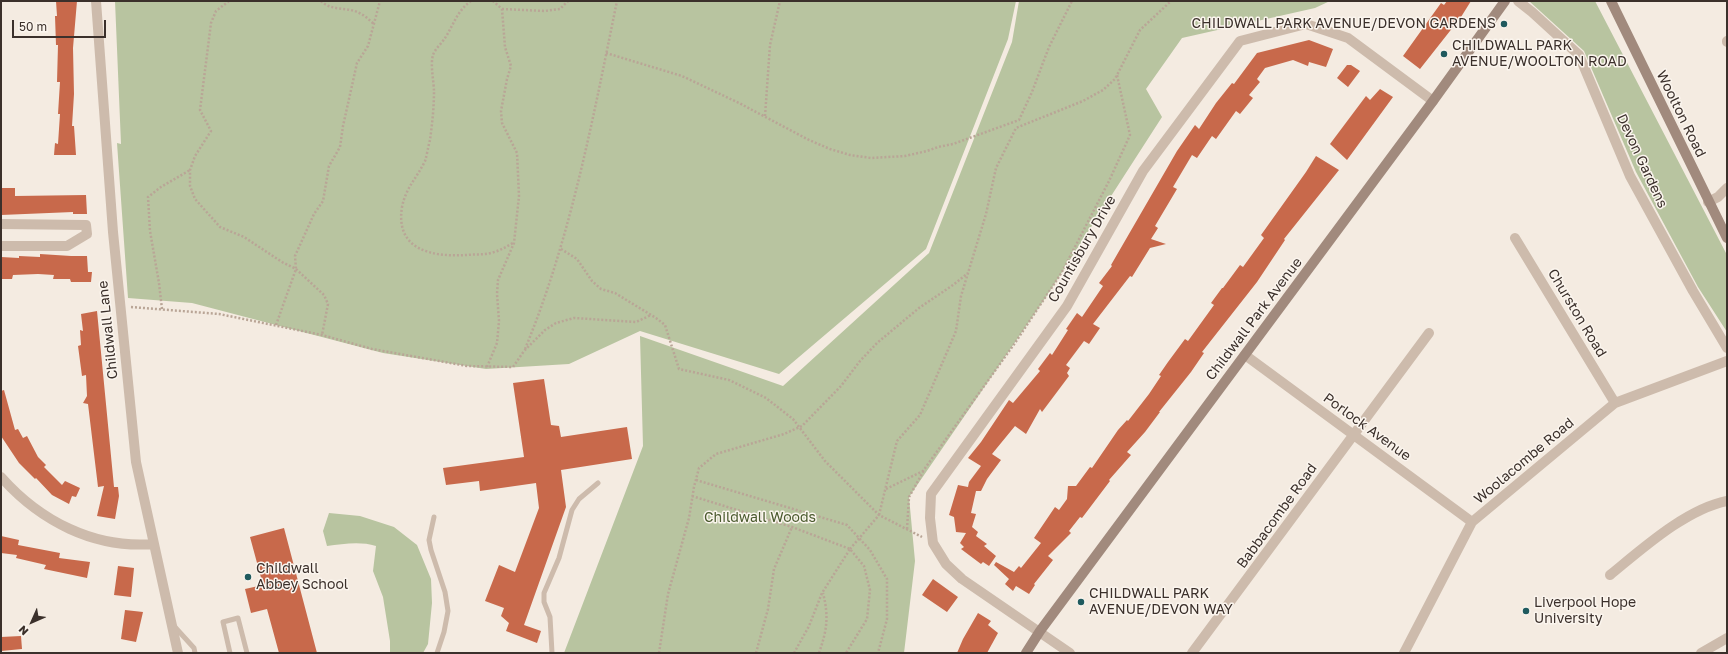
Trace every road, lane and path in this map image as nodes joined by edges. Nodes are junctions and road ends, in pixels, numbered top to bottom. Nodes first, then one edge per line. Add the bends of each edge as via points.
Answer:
1 (96, 1) edge
2 (229, 1) edge
3 (321, 1) edge
4 (380, 1) edge
5 (471, 1) edge
6 (493, 1) edge
7 (568, 1) edge
8 (617, 1) edge
9 (780, 1) edge
10 (1072, 1) edge
11 (1171, 1) edge
12 (1505, 1) edge
13 (1518, 1) edge
14 (1611, 1) edge
15 (467, 2) edge
16 (502, 9) junction
17 (374, 24) junction
18 (606, 53) junction
19 (1117, 75) junction
20 (1433, 101) junction
21 (765, 116) junction
22 (1019, 120) junction
23 (1016, 128) junction
24 (190, 170) junction
25 (1727, 188) edge
26 (1708, 202) junction
27 (1, 224) edge
28 (1515, 238) dead end
29 (1727, 238) edge
30 (514, 243) junction
31 (1, 246) edge
32 (561, 249) junction
33 (296, 269) junction
34 (968, 273) junction
35 (120, 307) junction
36 (162, 309) junction
37 (651, 315) junction
38 (276, 325) junction
39 (1430, 333) dead end
40 (322, 335) junction
41 (1727, 348) edge
42 (524, 351) junction
43 (1245, 356) junction
44 (1727, 361) edge
45 (487, 367) junction
46 (1615, 403) junction
47 (799, 427) junction
48 (1354, 434) junction
49 (924, 471) junction
50 (1, 477) edge
51 (696, 480) junction
52 (598, 483) dead end
53 (886, 489) junction
54 (692, 496) junction
55 (1727, 501) edge
56 (879, 515) junction
57 (434, 517) dead end
58 (1472, 522) junction
59 (792, 527) junction
60 (907, 529) junction
61 (933, 543) junction
62 (154, 544) junction
63 (850, 549) junction
64 (1610, 575) dead end
65 (822, 593) junction
66 (172, 624) junction
67 (1040, 631) junction
68 (1727, 638) edge
69 (178, 653) edge
70 (195, 653) edge
71 (230, 653) edge
72 (247, 653) edge
73 (437, 653) edge
74 (552, 653) edge
75 (659, 653) edge
76 (756, 653) edge
77 (794, 653) edge
78 (819, 653) edge
79 (846, 653) edge
80 (878, 653) edge
81 (1026, 653) edge
82 (1070, 653) edge
83 (1192, 653) edge
84 (1404, 653) edge
85 (1701, 653) edge

1 - 35 street, Childwall Lane
2 - 24 path via 216,11 211,23 200,110 211,131 195,156
3 - 17 path via 336,8 352,10
4 - 17 path
5 - 15 path
6 - 16 path
7 - 16 path via 560,9 545,11
8 - 18 path
9 - 21 path via 770,45
10 - 22 path via 1049,47
11 - 19 path via 1140,30
12 - 20 street, Childwall Park Avenue
13 - 41 street, Devon Gardens via 1579,54 1630,176
14 - 26 street, Woolton Road
15 - 30 path via 433,56 434,93 430,140 425,159 412,181 403,205 403,231 408,240 427,253 483,255
16 - 30 path via 505,47 511,66 506,79 501,111 502,123 517,153 518,196
17 - 33 path via 368,46 357,63 340,147 329,166 323,201 307,227 295,256
18 - 21 path via 682,76
18 - 32 path
19 - 23 path via 1103,90 1083,101
19 - 49 path via 1130,135 1109,180 1062,272 1016,343
20 - 43 street, Childwall Park Avenue
20 - 61 street, Countisbury Drive via 1348,38 1306,24 1240,41 1143,171 1067,306 931,494
21 - 22 path via 830,149 871,158 905,156 927,151
22 - 23 path
23 - 34 path via 996,168 986,214
24 - 33 path via 190,186 195,199 220,227 244,237
24 - 36 path via 148,197 151,239
25 - 26 street
26 - 29 street, Woolton Road
27 - 31 street via 86,225 87,234 67,246
28 - 46 street, Churston Road
30 - 45 path via 498,280 497,343
32 - 37 path via 577,259 592,281 601,289 615,293
32 - 42 path via 537,322
33 - 38 path
33 - 40 path via 324,295 328,304
34 - 47 path via 919,308 877,343 841,386
34 - 53 path via 961,296 956,331 920,415 897,441
35 - 36 path
35 - 62 street, Childwall Lane via 136,462
36 - 38 path via 219,314
37 - 42 path via 636,322 574,318 556,323
37 - 47 path via 665,325 679,369 729,380 766,398 793,419
38 - 40 path
39 - 48 street, Babbacombe Road
40 - 45 path via 372,349 467,366
42 - 45 path via 513,368
43 - 48 street, Porlock Avenue
43 - 67 street, Childwall Park Avenue
44 - 46 street, Woolacombe Road
46 - 58 street, Woolacombe Road
47 - 51 path via 784,434 716,454 699,468
47 - 56 path via 825,461
48 - 58 street, Porlock Avenue
48 - 83 street, Babbacombe Road
49 - 53 path
49 - 60 path via 909,497
50 - 62 street via 35,510 71,530 101,540 139,545
51 - 54 path
51 - 80 path via 847,524 870,550 887,579 888,618
52 - 74 lane via 579,499 572,510 559,558 544,593 544,602 550,617
53 - 56 path
54 - 59 path
54 - 75 path via 689,518 668,594
55 - 64 street via 1690,516 1666,531
56 - 60 path
56 - 63 path, bridge
57 - 73 lane via 429,540 445,592 448,611
58 - 84 street, Woolacombe Road
59 - 63 path
59 - 76 path via 774,569 768,609
60 - 61 path
61 - 67 street, Countisbury Drive via 946,564 962,579
62 - 66 street, Childwall Lane
63 - 65 path
63 - 79 path via 864,566 870,590 867,619
65 - 77 path via 809,626
65 - 78 path via 827,612 825,635
66 - 69 street, Childwall Lane
66 - 70 lane via 194,648
67 - 81 street, Childwall Park Avenue
67 - 82 street, Countisbury Drive
68 - 85 street
71 - 72 lane via 222,622 238,618

